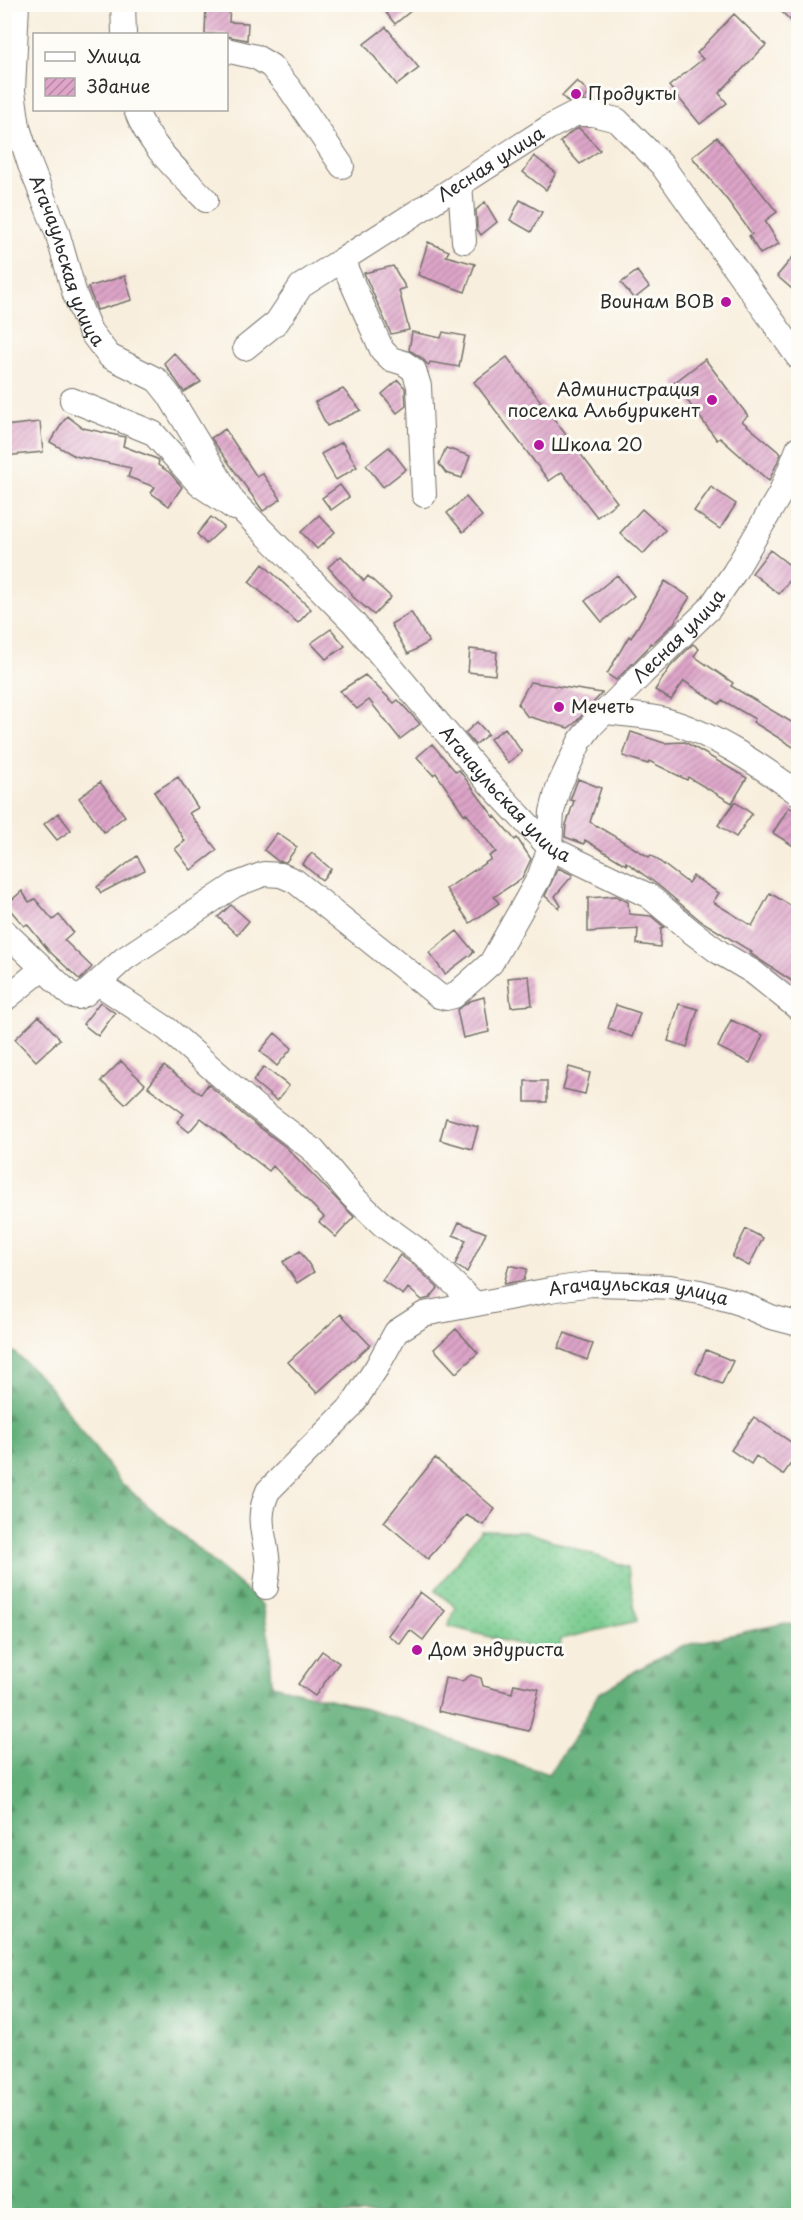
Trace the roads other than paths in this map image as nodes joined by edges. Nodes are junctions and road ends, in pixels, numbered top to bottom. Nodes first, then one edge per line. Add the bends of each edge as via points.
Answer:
1 (17, 4) edge
2 (123, 4) edge
3 (124, 33) edge
4 (228, 50) edge
5 (136, 111) edge
6 (342, 166) dead end
7 (460, 183) junction
8 (206, 200) dead end
9 (464, 241) dead end
10 (342, 260) junction
11 (245, 348) dead end
12 (798, 357) edge
13 (72, 400) dead end
14 (798, 450) edge
15 (424, 495) dead end
16 (258, 525) junction
17 (606, 712) junction
18 (798, 793) edge
19 (550, 848) junction
20 (4, 931) edge
21 (42, 969) junction
22 (98, 983) junction
23 (4, 1000) edge
24 (798, 1008) edge
25 (475, 1304) junction
26 (798, 1324) edge
27 (266, 1587) dead end

1 - 16 street, Агачаульская улица via 13,91 18,127 90,331 109,356 157,380 233,501
2 - 3 street
4 - 6 street via 256,57 271,66
5 - 8 street via 165,158
7 - 9 street
7 - 10 street, Лесная улица
7 - 12 street, Лесная улица via 575,114 617,120 662,165
10 - 11 street, Лесная улица via 301,286 277,322
10 - 15 street via 382,350 414,370 419,386
13 - 16 street, Агачаульская улица via 153,433 199,484
14 - 17 street, Лесная улица via 780,494 709,609
16 - 19 street, Агачаульская улица via 352,622 487,781
17 - 18 street via 685,726 744,757
17 - 19 street, Лесная улица via 580,741 558,788
19 - 22 street, Лесная улица via 538,878 490,963 454,996 439,996 295,881 264,874 235,885 124,959
19 - 24 street, Агачаульская улица via 649,896
20 - 21 street
21 - 22 street, Лесная улица via 72,996 85,994
21 - 23 street
22 - 25 street via 167,1029 255,1106 313,1150 352,1196 423,1254
25 - 26 street, Агачаульская улица via 592,1284 642,1285 718,1297
25 - 27 street, Агачаульская улица via 424,1314 396,1332 350,1408 268,1491 261,1521 268,1568

